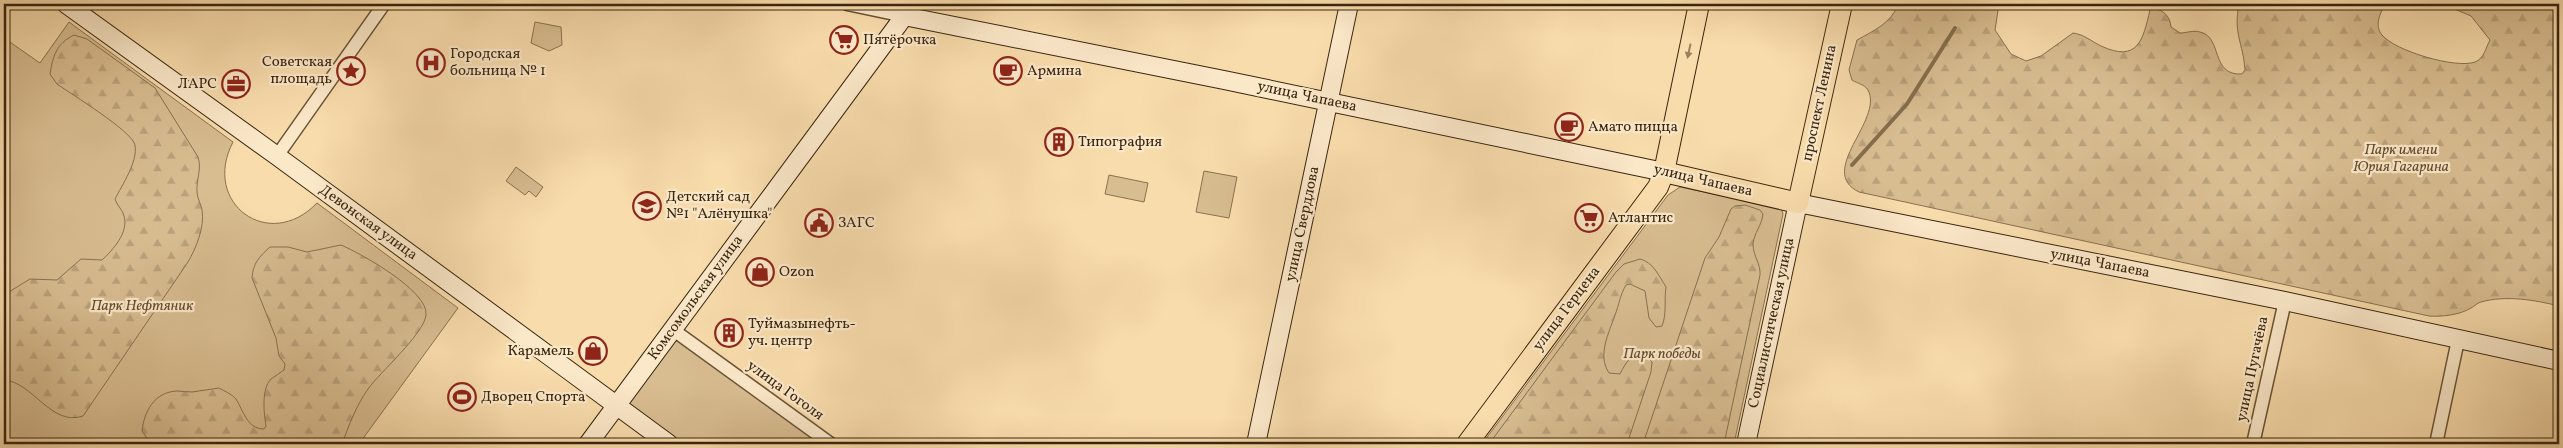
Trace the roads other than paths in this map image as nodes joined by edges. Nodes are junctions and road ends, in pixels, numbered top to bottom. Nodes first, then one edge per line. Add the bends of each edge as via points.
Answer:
1 (66, 4) edge
2 (384, 4) edge
3 (847, 4) edge
4 (1349, 4) edge
5 (1699, 4) edge
6 (1842, 4) edge
7 (905, 10) edge
8 (1328, 102) junction
9 (277, 156) junction
10 (1664, 172) junction
11 (1798, 203) junction
12 (2285, 301) junction
13 (672, 330) junction
14 (2458, 340) junction
15 (2559, 361) edge
16 (616, 406) junction
17 (588, 444) edge
18 (669, 444) edge
19 (831, 444) edge
20 (1256, 444) edge
21 (1467, 444) edge
22 (1746, 444) edge
23 (2254, 444) edge
24 (2436, 444) edge

1 - 9 street, Девонская улица
2 - 9 street
3 - 7 street, улица Чапаева
4 - 8 street, улица Свердлова
5 -> 10 main road
6 - 11 main road, проспект Ленина
7 - 8 street, улица Чапаева
7 - 13 street, Комсомольская улица
8 - 10 street, улица Чапаева
8 - 20 street, улица Свердлова
9 - 16 street, Девонская улица
10 - 11 main road, улица Чапаева
10 - 21 main road, улица Герцена via 1658,187
11 - 12 street, улица Чапаева
11 - 22 street, Социалистическая улица
12 - 14 street, улица Чапаева
12 - 23 street, улица Пугачёва
13 - 16 street, Комсомольская улица
13 - 19 street, улица Гоголя
14 - 15 street, улица Чапаева
14 - 24 street
16 - 17 street, Комсомольская улица
16 - 18 street, Девонская улица

